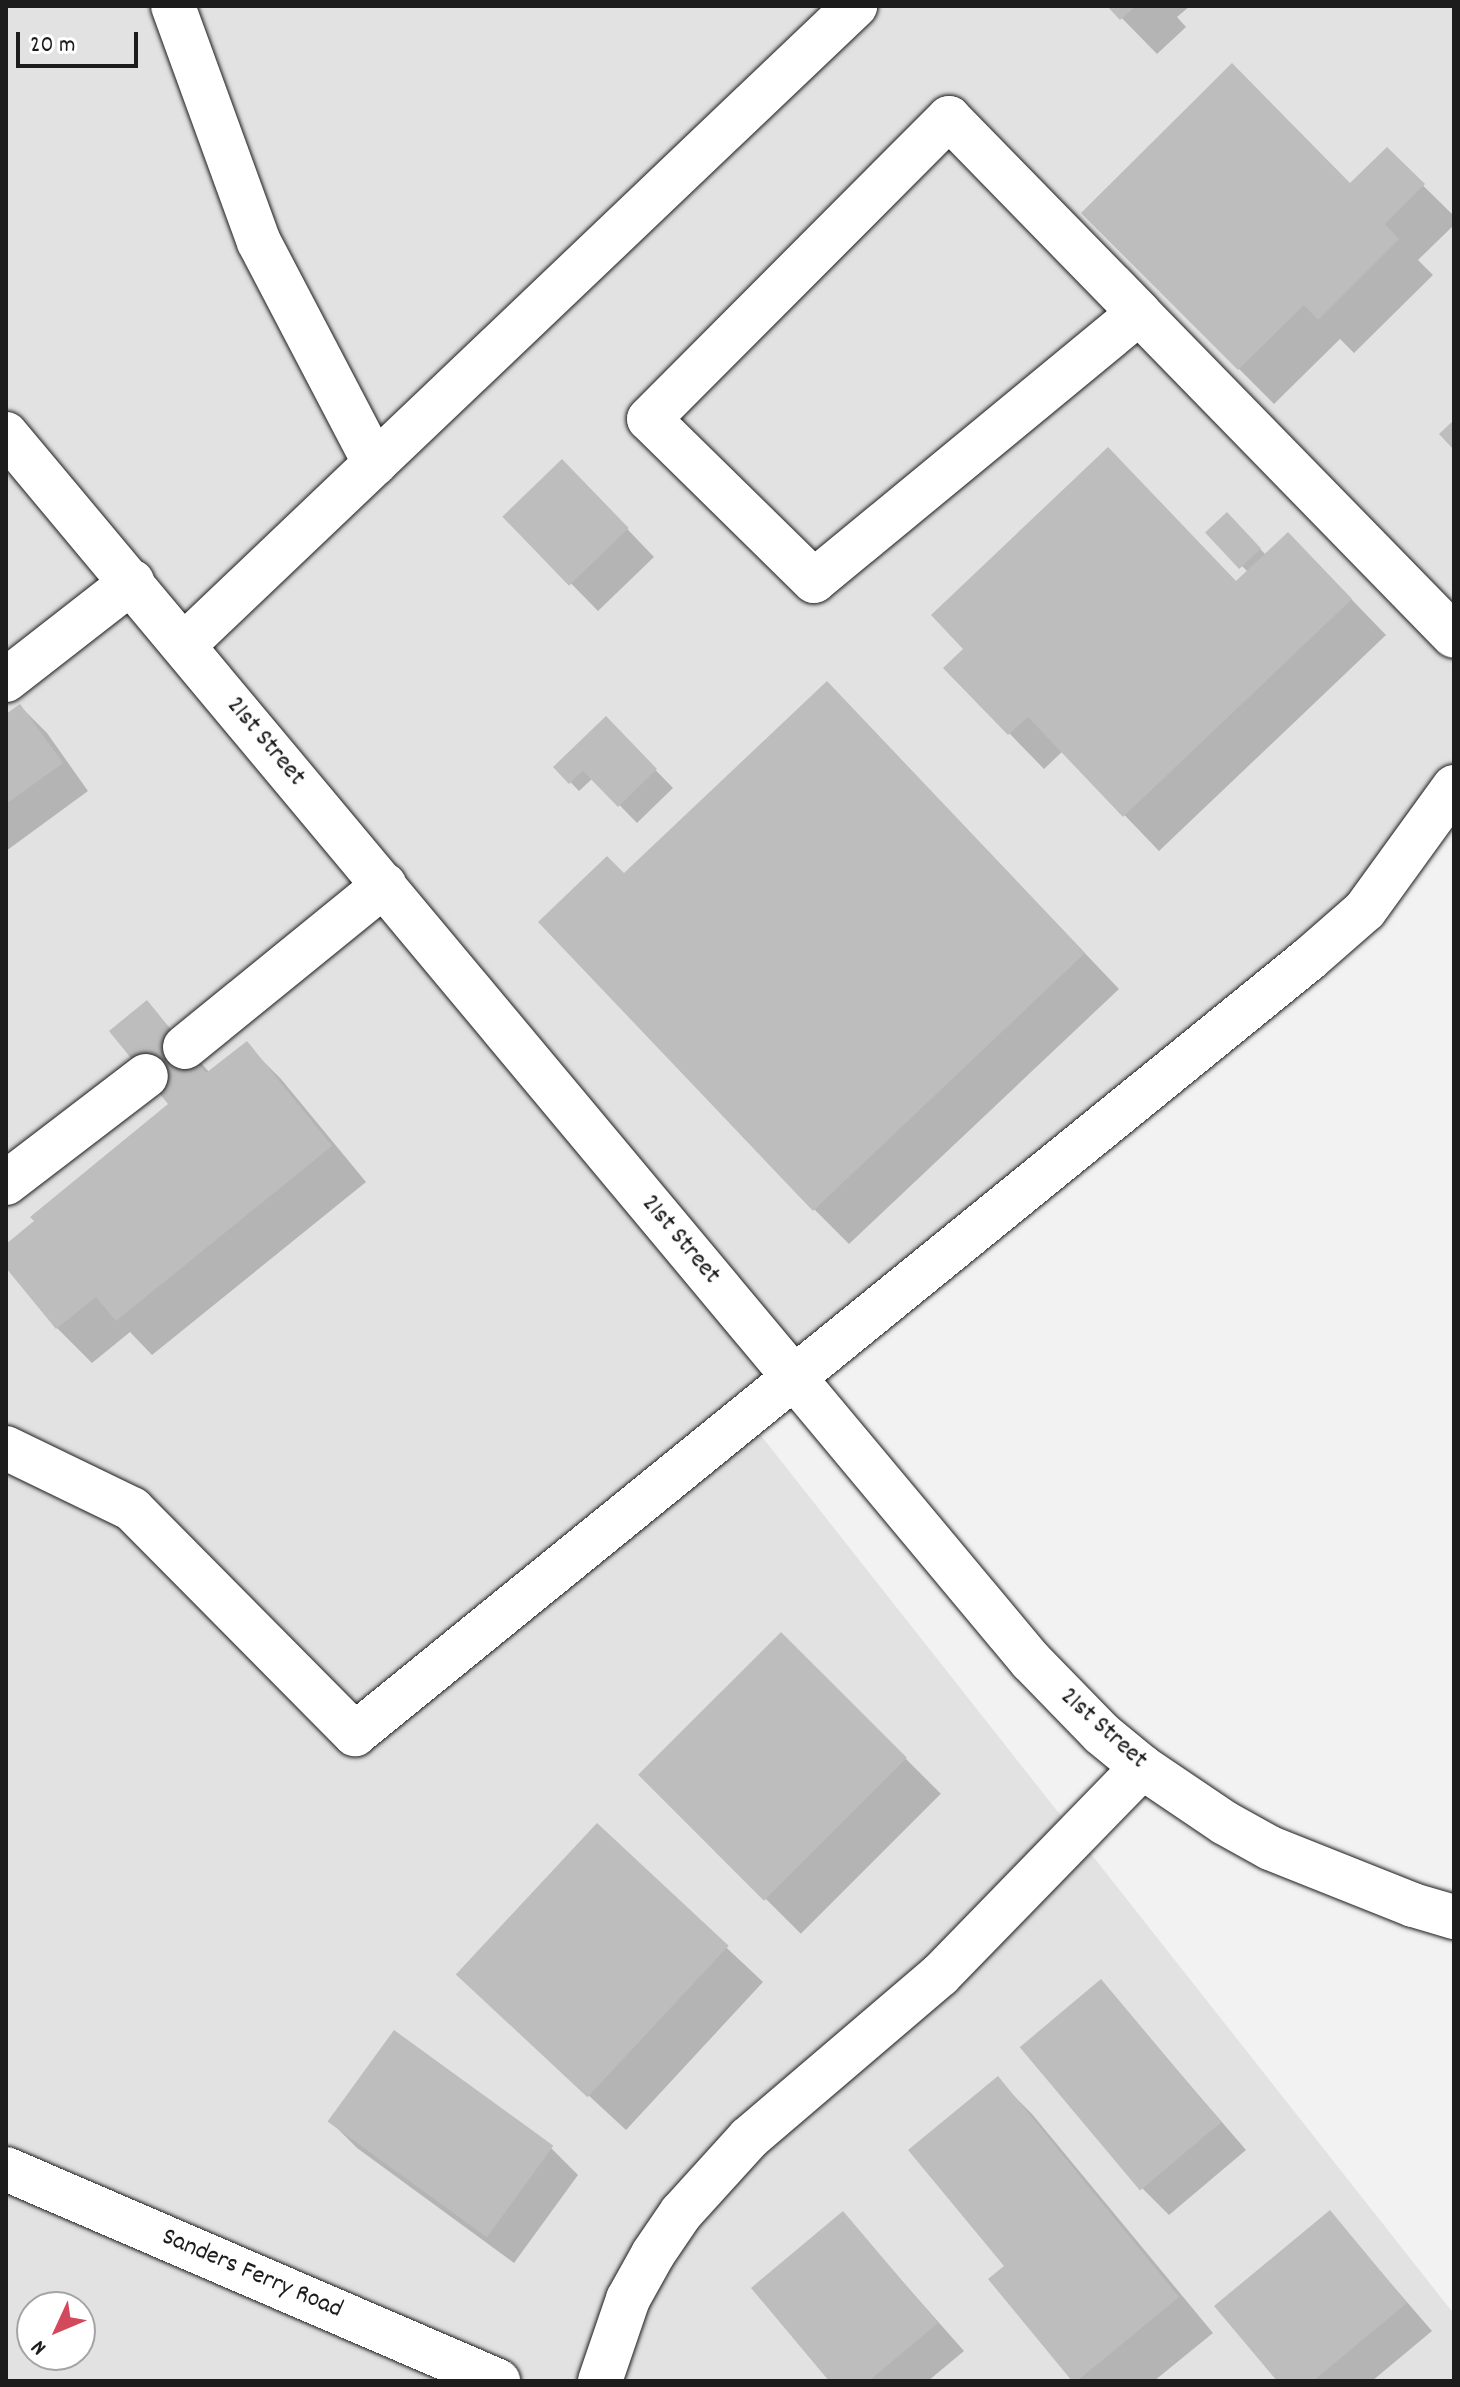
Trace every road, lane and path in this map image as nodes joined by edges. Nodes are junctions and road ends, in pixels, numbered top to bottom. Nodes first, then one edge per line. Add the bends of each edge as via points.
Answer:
1 (173, 6) edge
2 (855, 6) edge
3 (1139, 313) junction
4 (6, 434) edge
5 (375, 464) junction
6 (132, 582) junction
7 (1454, 636) edge
8 (184, 645) junction
9 (6, 680) edge
10 (1454, 787) edge
11 (384, 885) junction
12 (185, 1047) dead end
13 (146, 1076) dead end
14 (6, 1183) edge
15 (793, 1375) junction
16 (6, 1448) edge
17 (1142, 1767) junction
18 (1454, 1917) edge
19 (6, 2169) edge
20 (498, 2381) edge
21 (600, 2381) edge

1 - 5 street via 259,242
2 - 5 street
3 - 3 street via 814,581 649,419 949,118
3 - 7 street
4 - 6 street, 21st Street
5 - 8 street
6 - 8 street, 21st Street
6 - 9 street
8 - 11 street, 21st Street
10 - 15 street via 1365,910
11 - 12 street
11 - 15 street, 21st Street
13 - 14 street
15 - 16 street via 355,1734 132,1509
15 - 17 street, 21st Street via 1031,1661
17 - 18 street, 21st Street via 1270,1848
17 - 21 street via 940,1975 749,2138 681,2213 628,2299
19 - 20 street, Sanders Ferry Road

